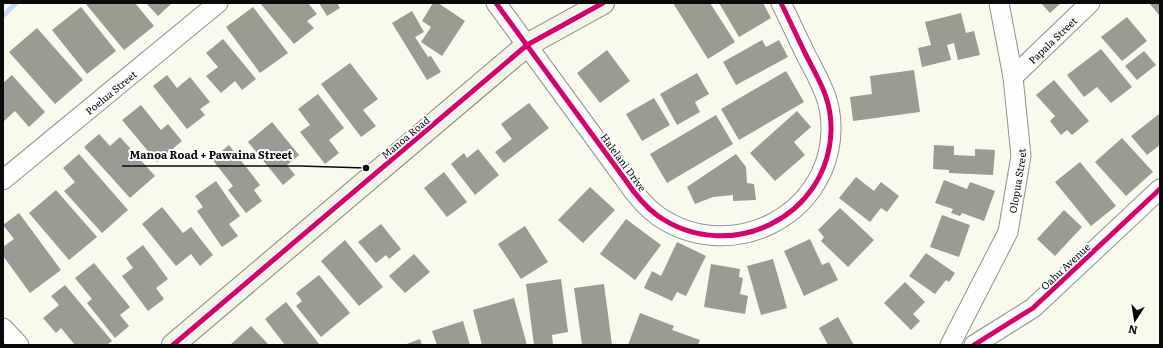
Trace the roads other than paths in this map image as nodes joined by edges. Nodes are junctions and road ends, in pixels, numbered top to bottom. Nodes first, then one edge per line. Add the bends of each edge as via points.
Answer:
1 (218, 3) edge
2 (496, 3) edge
3 (603, 3) edge
4 (780, 3) edge
5 (999, 3) edge
6 (1090, 3) edge
7 (527, 45) junction
8 (1014, 76) junction
9 (3, 180) edge
10 (1160, 189) edge
11 (3, 328) edge
12 (19, 345) edge
13 (173, 345) edge
14 (950, 345) edge
15 (974, 345) edge

1 - 9 street, Poelua Street
2 - 7 street, Halelani Drive
3 - 7 street, Manoa Road
4 - 7 street, Halelani Drive via 821,81 830,114 829,147 818,179 798,206 770,225 738,235 710,236 688,231 662,219 644,205
5 - 8 street, Olopua Street
6 - 8 street, Papala Street
7 - 13 street, Manoa Road
8 - 14 street, Olopua Street via 1021,156 1008,232
10 - 15 street, Oahu Avenue via 1034,308
11 - 12 street

